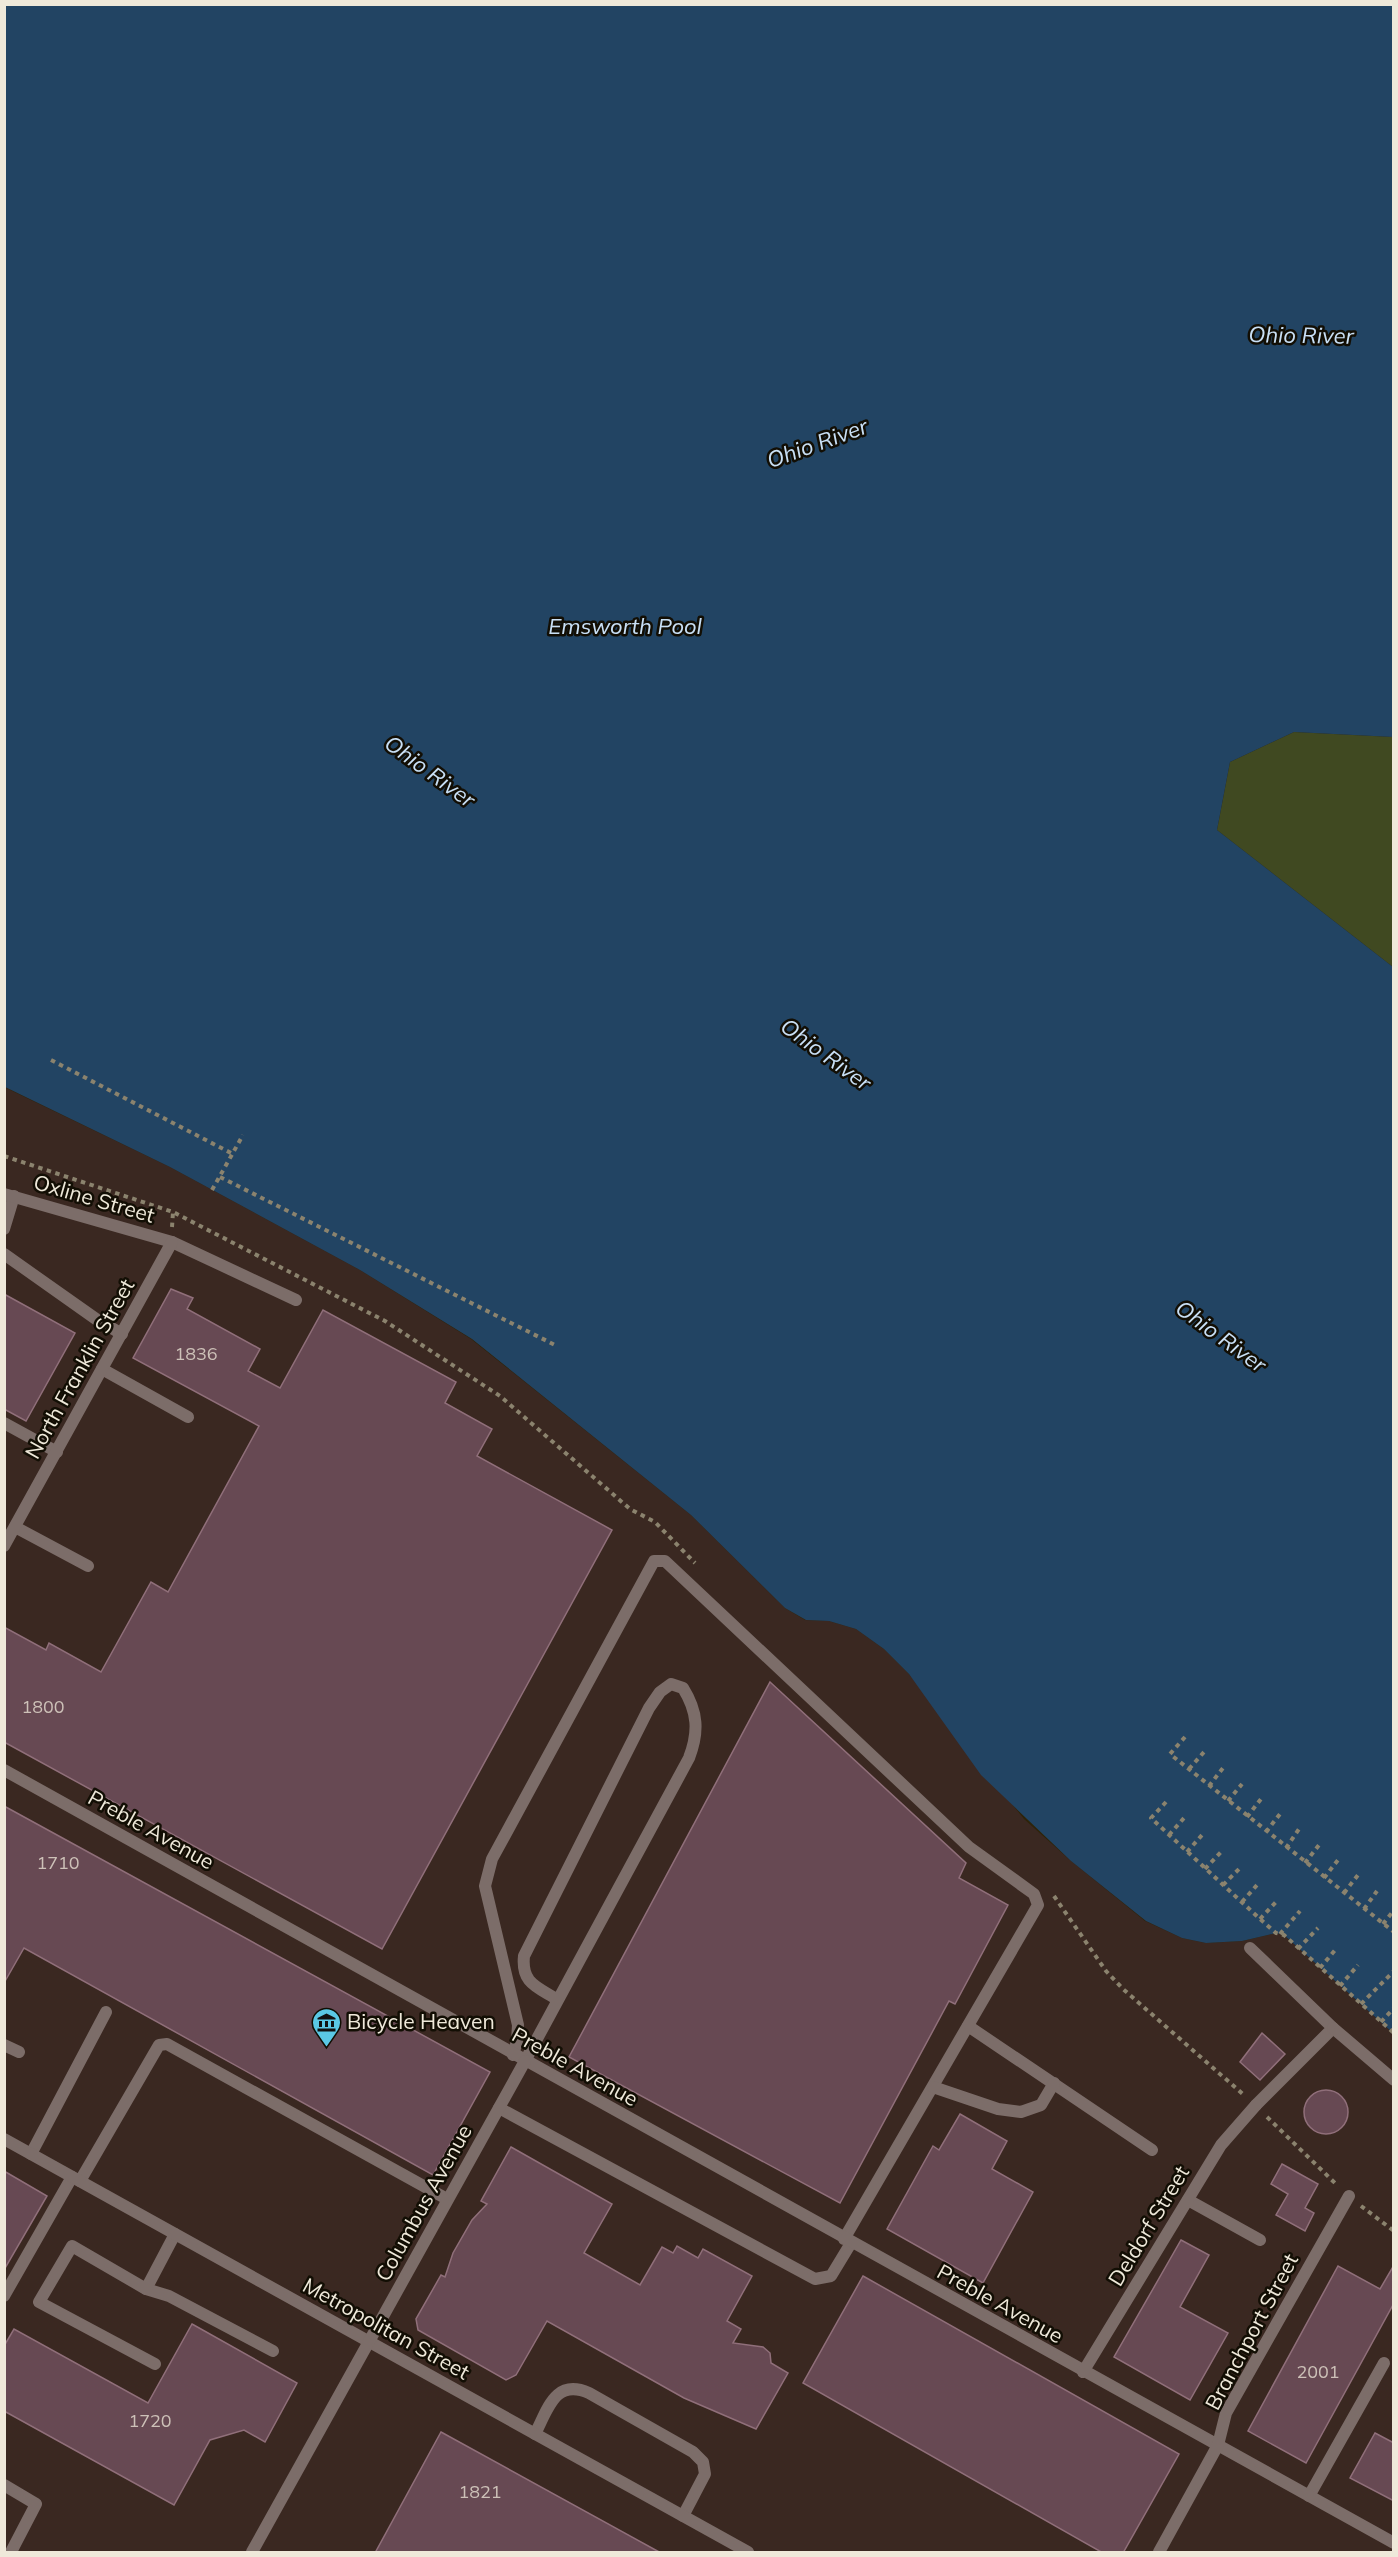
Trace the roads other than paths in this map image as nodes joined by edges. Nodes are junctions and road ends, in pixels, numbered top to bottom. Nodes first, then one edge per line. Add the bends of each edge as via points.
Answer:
1 (9, 1195) edge
2 (4, 1229) edge
3 (172, 1242) junction
4 (4, 1254) edge
5 (296, 1300) dead end
6 (122, 1334) junction
7 (102, 1369) junction
8 (188, 1417) dead end
9 (4, 1423) edge
10 (57, 1452) junction
11 (15, 1527) junction
12 (4, 1546) edge
13 (88, 1566) dead end
14 (4, 1770) edge
15 (1250, 1948) dead end
16 (558, 2000) junction
17 (106, 2012) dead end
18 (968, 2026) junction
19 (1334, 2028) junction
20 (4, 2045) edge
21 (19, 2052) dead end
22 (513, 2055) junction
23 (525, 2061) junction
24 (1394, 2080) edge
25 (1054, 2083) junction
26 (933, 2087) junction
27 (499, 2108) junction
28 (4, 2139) edge
29 (1152, 2150) dead end
30 (31, 2154) junction
31 (76, 2179) junction
32 (1349, 2196) dead end
33 (447, 2199) junction
34 (1188, 2200) junction
35 (175, 2234) junction
36 (1260, 2240) dead end
37 (848, 2241) junction
38 (146, 2289) junction
39 (4, 2296) edge
40 (368, 2342) junction
41 (273, 2351) dead end
42 (1384, 2363) dead end
43 (155, 2364) dead end
44 (1083, 2372) junction
45 (535, 2434) junction
46 (1218, 2445) junction
47 (4, 2485) edge
48 (1309, 2496) junction
49 (683, 2516) junction
50 (1394, 2543) edge
51 (11, 2553) edge
52 (252, 2553) edge
53 (748, 2553) edge
54 (1159, 2553) edge

1 - 2 street
1 - 3 street, Oxline Street
3 - 5 street, Oxline Street
3 - 6 street, North Franklin Street
4 - 6 street
6 - 7 street, North Franklin Street
7 - 8 street
7 - 10 street, North Franklin Street
9 - 10 street
10 - 11 street, North Franklin Street
11 - 12 street, North Franklin Street
11 - 13 street
14 - 22 street, Preble Avenue
15 - 19 street
16 - 16 street, Columbus Avenue via 689,1758 697,1723 692,1702 683,1688 671,1684 649,1708 524,1956 522,1969 528,1981
16 - 23 street, Columbus Avenue
17 - 30 street
18 - 22 street via 1038,1905 1034,1894 969,1847 665,1561 654,1561 492,1859 485,1886 518,2025
18 - 25 street
18 - 26 street
19 - 24 street
19 - 34 street, Deldorf Street via 1221,2145
20 - 21 street
22 - 23 street, Preble Avenue
23 - 27 street, Columbus Avenue
23 - 37 street, Preble Avenue
25 - 26 street via 1041,2105 1021,2112 998,2109
25 - 29 street
26 - 37 street
27 - 33 street, Columbus Avenue
27 - 37 street via 815,2279 831,2276
28 - 30 street, Metropolitan Street
30 - 31 street, Metropolitan Street
31 - 33 street via 159,2045 167,2044
31 - 35 street, Metropolitan Street
31 - 39 street
32 - 46 street, Branchport Street via 1226,2414
33 - 40 street, Columbus Avenue
34 - 36 street
34 - 44 street, Deldorf Street
35 - 38 street
35 - 40 street, Metropolitan Street
37 - 44 street, Preble Avenue
38 - 41 street via 169,2296
38 - 43 street via 72,2246 39,2302
40 - 45 street, Metropolitan Street
40 - 52 street, Columbus Avenue
42 - 48 street
44 - 46 street, Preble Avenue
45 - 49 street, Metropolitan Street
45 - 49 street via 553,2400 563,2390 576,2387 589,2393 693,2452 703,2462 705,2474
46 - 48 street, Preble Avenue
46 - 54 street, Branchport Street
47 - 51 street via 36,2504
48 - 50 street, Preble Avenue
49 - 53 street, Metropolitan Street

